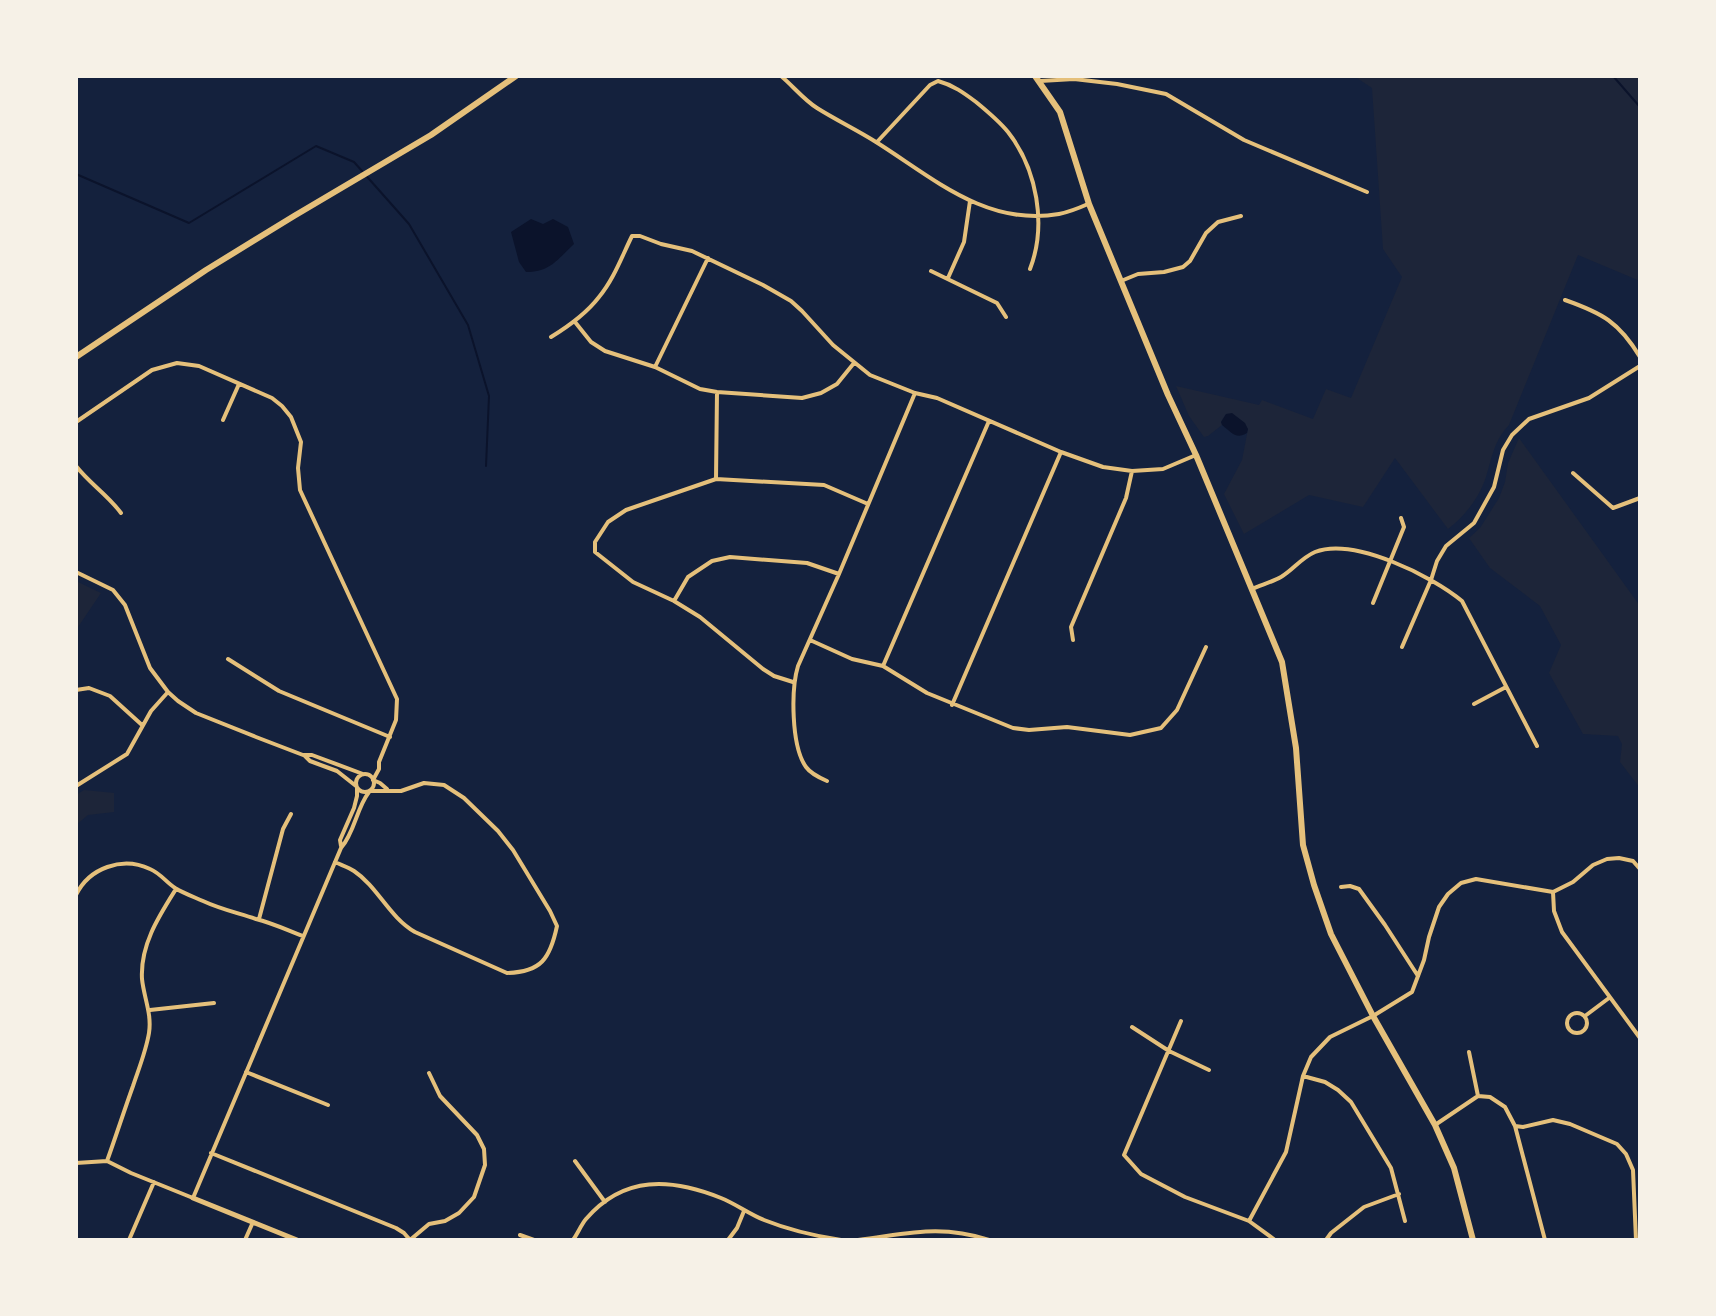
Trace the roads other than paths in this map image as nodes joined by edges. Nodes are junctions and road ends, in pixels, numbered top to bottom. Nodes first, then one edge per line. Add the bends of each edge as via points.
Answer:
1 (516, 76) edge
2 (781, 76) edge
3 (1038, 79) edge
4 (877, 142) junction
5 (1367, 192) dead end
6 (970, 201) junction
7 (1089, 204) junction
8 (1038, 216) junction
9 (1241, 216) dead end
10 (708, 258) junction
11 (1030, 269) dead end
12 (931, 271) dead end
13 (948, 278) junction
14 (1121, 281) junction
15 (1565, 300) dead end
16 (1006, 317) dead end
17 (575, 322) junction
18 (551, 337) dead end
19 (76, 357) edge
20 (1640, 357) edge
21 (854, 363) junction
22 (1640, 366) edge
23 (655, 367) junction
24 (237, 383) junction
25 (717, 392) junction
26 (915, 393) junction
27 (223, 420) dead end
28 (989, 421) junction
29 (76, 422) edge
30 (1061, 452) junction
31 (1196, 455) junction
32 (76, 466) edge
33 (1132, 471) junction
34 (1573, 473) dead end
35 (716, 479) junction
36 (1640, 498) edge
37 (868, 504) junction
38 (121, 513) dead end
39 (1401, 518) dead end
40 (1391, 562) junction
41 (76, 572) edge
42 (839, 574) junction
43 (1431, 580) junction
44 (1252, 589) junction
45 (674, 601) junction
46 (1373, 603) dead end
47 (810, 640) junction
48 (1073, 640) dead end
49 (1206, 647) dead end
50 (1402, 647) dead end
51 (228, 659) dead end
52 (883, 666) junction
53 (793, 682) junction
54 (1506, 687) junction
55 (76, 690) edge
56 (168, 692) junction
57 (1474, 704) dead end
58 (952, 705) junction
59 (142, 725) junction
60 (390, 737) junction
61 (1537, 746) dead end
62 (303, 755) junction
63 (379, 762) junction
64 (364, 774) junction
65 (373, 780) junction
66 (827, 781) dead end
67 (76, 786) edge
68 (357, 787) junction
69 (387, 789) junction
70 (370, 791) junction
71 (291, 814) dead end
72 (341, 848) junction
73 (335, 862) junction
74 (1640, 869) edge
75 (1341, 887) dead end
76 (176, 889) junction
77 (1553, 892) junction
78 (76, 895) edge
79 (259, 919) junction
80 (303, 936) junction
81 (1418, 976) junction
82 (1609, 998) junction
83 (214, 1003) dead end
84 (150, 1010) junction
85 (1373, 1016) junction
86 (1585, 1016) junction
87 (1181, 1021) dead end
88 (1132, 1027) dead end
89 (1640, 1038) edge
90 (1169, 1051) junction
91 (1469, 1052) dead end
92 (1209, 1070) dead end
93 (246, 1072) junction
94 (429, 1073) dead end
95 (1303, 1076) junction
96 (1478, 1096) junction
97 (328, 1105) dead end
98 (1435, 1125) junction
99 (1515, 1126) junction
100 (211, 1153) junction
101 (107, 1161) junction
102 (575, 1161) dead end
103 (76, 1163) edge
104 (154, 1182) junction
105 (1399, 1194) junction
106 (193, 1198) junction
107 (605, 1202) junction
108 (744, 1211) junction
109 (1249, 1221) junction
110 (1405, 1221) dead end
111 (253, 1222) junction
112 (520, 1235) dead end
113 (985, 1239) edge
114 (129, 1240) edge
115 (245, 1240) edge
116 (297, 1240) edge
117 (410, 1240) edge
118 (534, 1240) edge
119 (573, 1240) edge
120 (728, 1240) edge
121 (841, 1240) edge
122 (858, 1240) edge
123 (1275, 1240) edge
124 (1326, 1240) edge
125 (1473, 1240) edge
126 (1545, 1240) edge
127 (1636, 1240) edge

1 - 19 main road
2 - 4 street via 815,107
3 - 5 street via 1117,84 1166,94 1244,140
3 - 7 main road via 1060,112
4 - 6 street
4 - 8 street via 930,85 951,84 1008,131 1031,178
6 - 8 street
6 - 13 street via 964,242
7 - 8 street
7 - 14 main road
8 - 11 street via 1039,237
9 - 14 street via 1218,222 1183,267
10 - 17 street via 632,236 600,297
10 - 21 street via 791,301
10 - 23 street
12 - 13 street
13 - 16 street via 997,303
14 - 31 main road
15 - 20 street via 1611,321
17 - 18 street
17 - 23 street via 605,351
21 - 25 street via 837,384 802,398
21 - 26 street
22 - 43 street via 1589,398 1529,419 1512,435 1486,502 1474,523 1446,546
23 - 25 street
24 - 27 street
24 - 29 street via 188,363 164,366
24 - 60 street via 272,398 297,428 300,490 397,699
25 - 35 street
26 - 28 street
26 - 37 street
28 - 30 street
28 - 52 street
30 - 33 street
30 - 58 street
31 - 33 street via 1163,469
31 - 44 main road
32 - 38 street
33 - 48 street via 1126,498 1071,627
34 - 36 street via 1613,508
35 - 37 street via 824,485
35 - 45 street via 626,510 608,522 595,542 595,552 633,582
37 - 42 street
39 - 40 street via 1404,527
40 - 43 street
40 - 44 street via 1336,548 1316,552 1282,577
40 - 46 street
41 - 56 street via 113,590 125,605 150,668
42 - 45 street via 807,563 730,557 712,561 688,577
42 - 47 street
43 - 50 street
43 - 54 street via 1462,601
44 - 85 main road via 1282,662 1296,748 1303,845 1314,885 1331,934
45 - 53 street via 774,676
47 - 52 street
47 - 53 street
49 - 58 street via 1177,710 1161,728 1130,735 1067,727 1029,730
51 - 60 street via 279,691
52 - 58 street
53 - 66 street via 799,751 806,767
54 - 57 street
54 - 61 street
55 - 59 street via 89,688 110,696
56 - 59 street
56 - 62 street via 196,713
59 - 67 street via 127,754
60 - 63 street
62 - 64 street
62 - 68 street
63 - 64 street
63 - 65 street
64 - 65 street
64 - 68 street
65 - 69 street
65 - 70 street
68 - 70 street
68 - 72 street
69 - 70 street
69 - 73 street via 444,785 498,831 557,926 546,957 536,968 507,973 415,932 353,870
70 - 72 street
71 - 79 street
72 - 73 street
73 - 80 street
74 - 77 street via 1633,861 1607,859
75 - 81 street via 1359,889
76 - 78 street via 146,867 119,864 91,875
76 - 79 street
76 - 84 street via 150,932 144,954 144,994
77 - 81 street via 1476,879 1461,883 1439,907
77 - 82 street via 1562,932
79 - 80 street
80 - 93 street
81 - 85 street via 1412,992
82 - 86 street
82 - 89 street
83 - 84 street
84 - 101 street via 144,1056
85 - 95 street via 1330,1037 1311,1057
85 - 98 main road
86 - 86 street via 1585,1029 1571,1031 1567,1022 1572,1014
87 - 90 street
88 - 90 street
90 - 92 street
90 - 109 street via 1124,1155 1141,1174
91 - 96 street
93 - 97 street
93 - 100 street
94 - 117 street via 440,1096 477,1135 485,1165 474,1197 459,1213 429,1224
95 - 105 street via 1325,1082 1351,1102 1391,1168
95 - 109 street via 1286,1152
96 - 98 street
96 - 99 street via 1505,1107
98 - 125 main road via 1454,1168
99 - 126 street
99 - 127 street via 1553,1120 1617,1144 1633,1170
100 - 106 street
100 - 117 street via 396,1228
101 - 103 street
101 - 104 street
102 - 107 street
104 - 106 street
104 - 114 street
105 - 110 street
105 - 124 street via 1364,1207
106 - 111 street
107 - 108 street via 637,1186 678,1184
107 - 119 street
108 - 120 street
108 - 121 street
109 - 123 street
111 - 115 street
111 - 116 street
112 - 118 street
113 - 122 street via 930,1230

